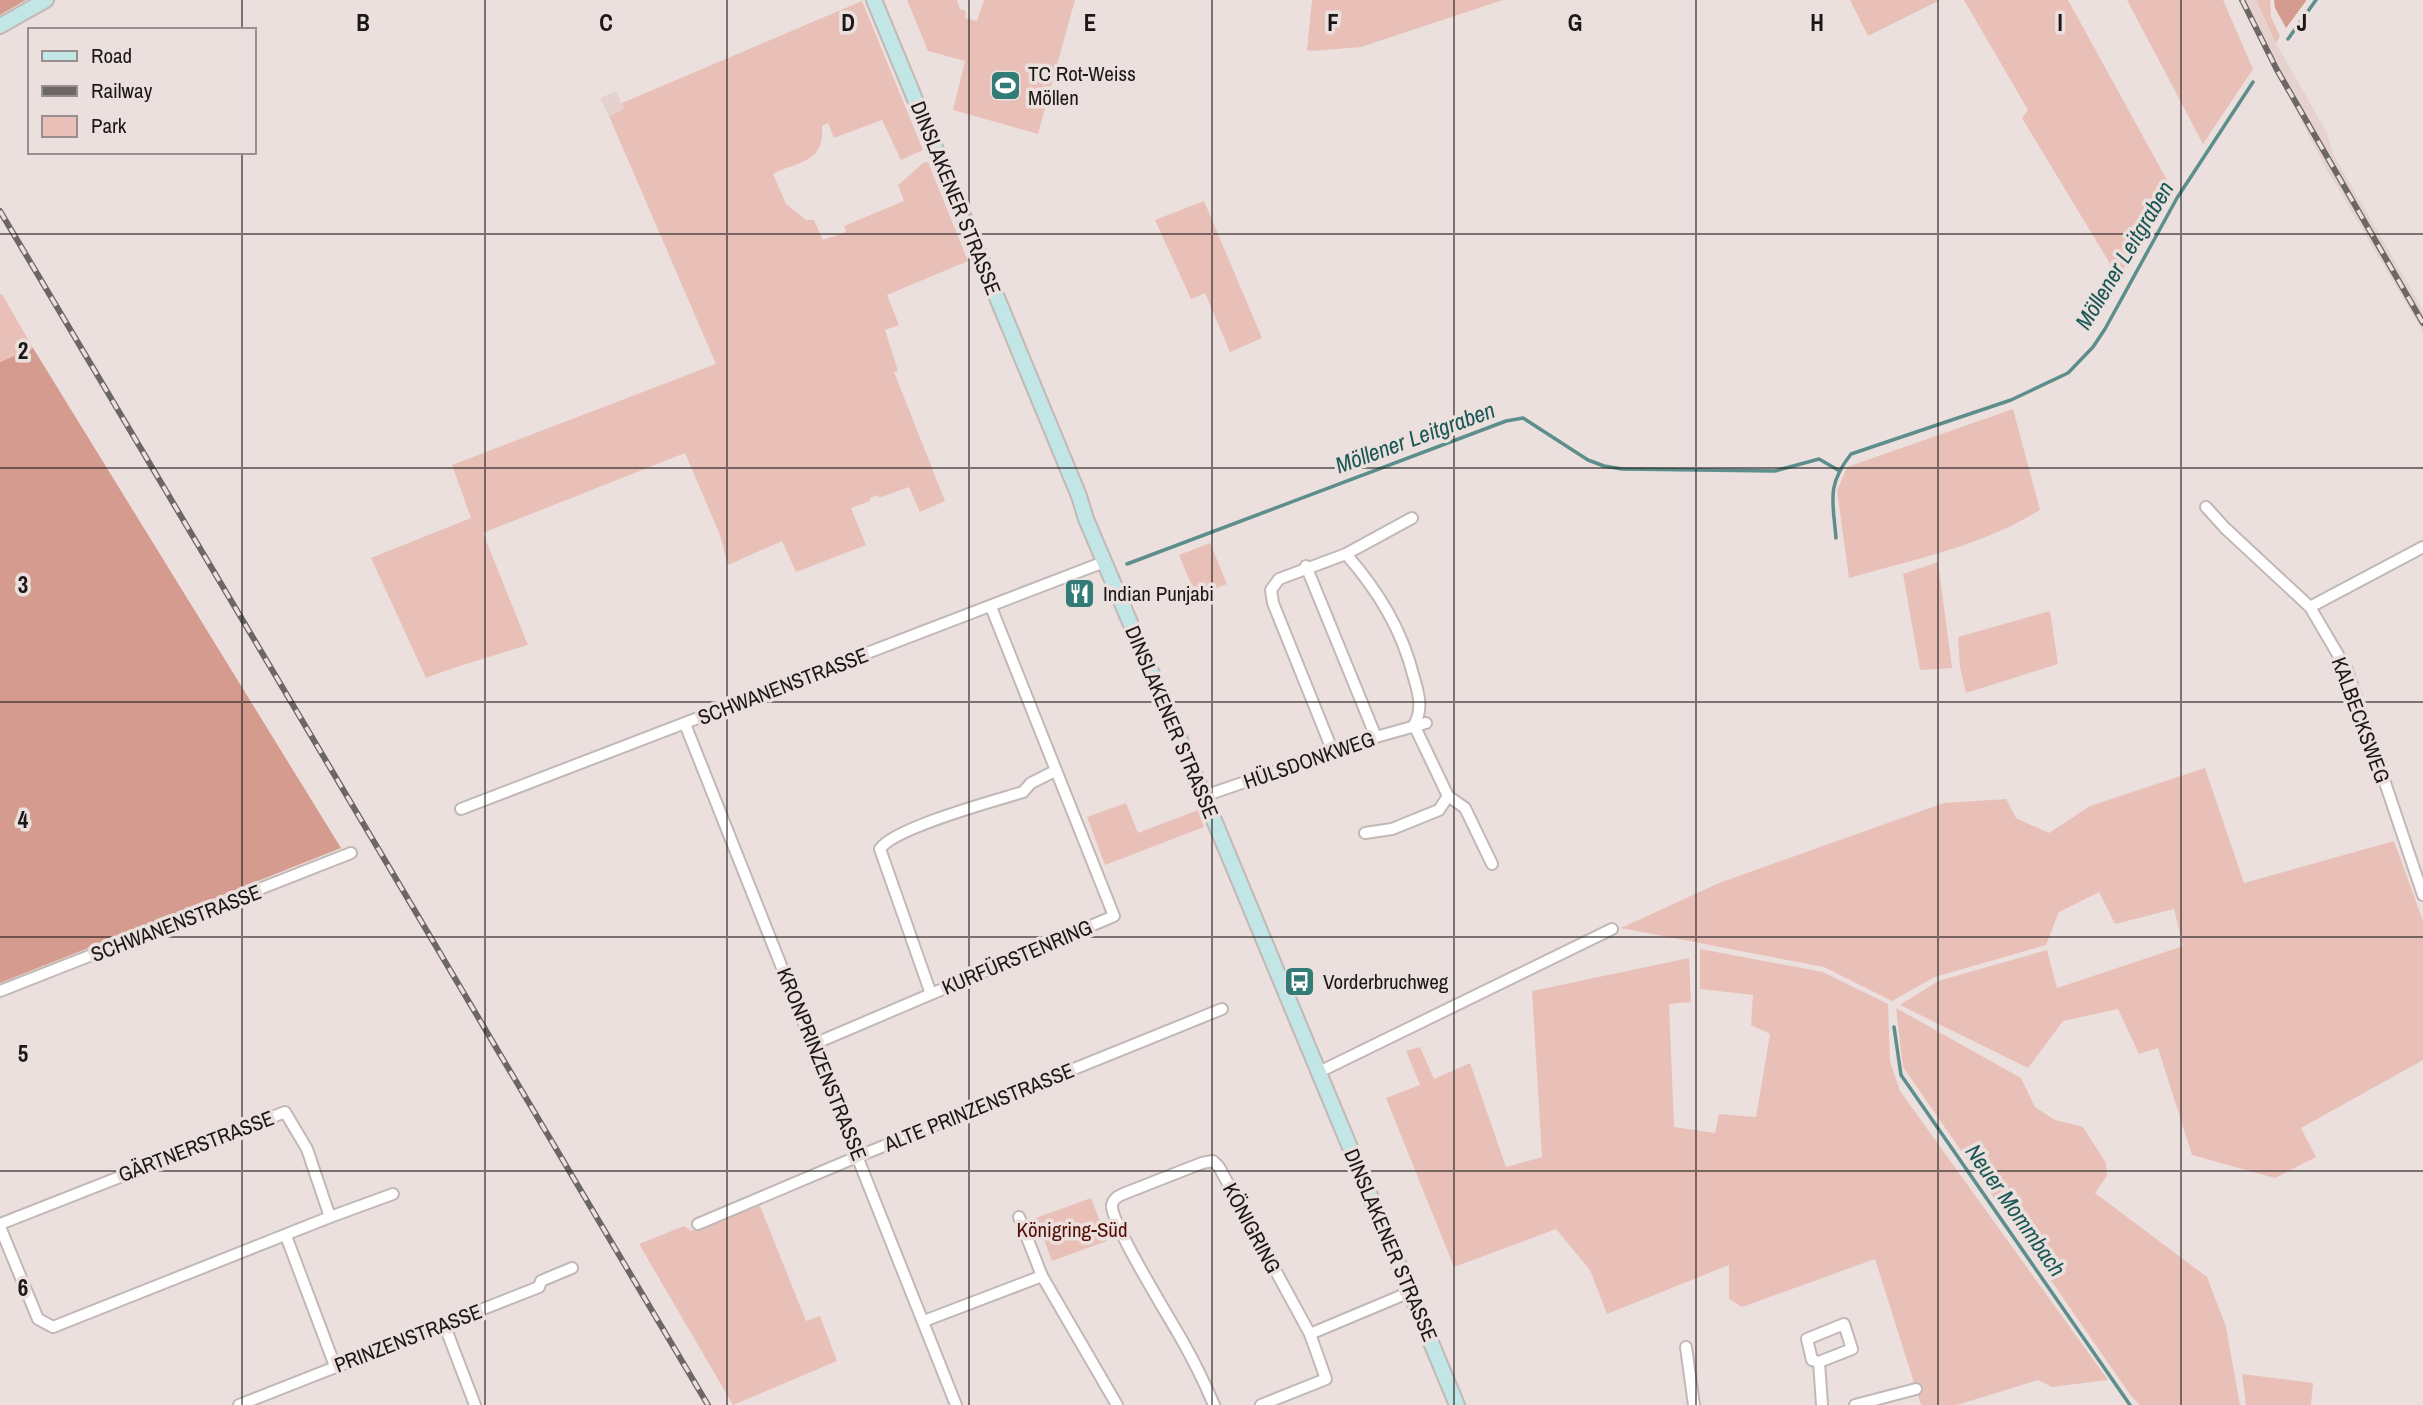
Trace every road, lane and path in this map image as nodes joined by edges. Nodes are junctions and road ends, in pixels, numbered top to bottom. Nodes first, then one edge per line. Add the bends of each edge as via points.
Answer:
1 (46, 0) edge
2 (874, 0) edge
3 (0, 26) edge
4 (2206, 507) dead end
5 (1412, 518) dead end
6 (2423, 547) edge
7 (1346, 554) junction
8 (1104, 562) junction
9 (1306, 566) junction
10 (991, 607) junction
11 (2311, 607) junction
12 (1426, 723) dead end
13 (685, 724) junction
14 (1414, 725) junction
15 (1376, 737) junction
16 (1333, 752) junction
17 (1055, 771) junction
18 (1204, 796) junction
19 (1448, 796) junction
20 (461, 809) dead end
21 (1365, 833) dead end
22 (351, 853) dead end
23 (1492, 864) dead end
24 (2423, 895) edge
25 (1612, 929) dead end
26 (0, 991) edge
27 (931, 994) junction
28 (1222, 1009) dead end
29 (814, 1044) junction
30 (1319, 1072) junction
31 (859, 1156) junction
32 (393, 1194) dead end
33 (330, 1217) junction
34 (1019, 1217) dead end
35 (698, 1224) dead end
36 (0, 1226) edge
37 (286, 1237) junction
38 (572, 1268) dead end
39 (1042, 1276) junction
40 (1410, 1292) junction
41 (924, 1321) junction
42 (444, 1324) junction
43 (1310, 1334) junction
44 (1686, 1347) dead end
45 (1819, 1362) dead end
46 (335, 1366) junction
47 (1916, 1389) dead end
48 (239, 1405) edge
49 (475, 1405) edge
50 (956, 1405) edge
51 (1117, 1405) edge
52 (1214, 1405) edge
53 (1261, 1405) edge
54 (1457, 1405) edge
55 (1694, 1405) edge
56 (1822, 1405) edge
57 (1855, 1405) edge

1 - 3 main road
2 - 8 main road, DINSLAKENER STRASSE
4 - 11 street, KALBECKSWEG
5 - 7 street
6 - 11 street
7 - 9 street
7 - 14 street via 1392,615 1409,654 1419,694 1420,715
8 - 10 street, SCHWANENSTRASSE
8 - 18 main road, DINSLAKENER STRASSE
9 - 15 street
9 - 16 street via 1279,579 1272,590 1273,603
10 - 13 street, SCHWANENSTRASSE
10 - 17 street, KURFÜRSTENRING
11 - 24 street, KALBECKSWEG via 2347,670
12 - 14 street, HÜLSDONKWEG
13 - 20 street, SCHWANENSTRASSE
13 - 29 street, KRONPRINZENSTRASSE
14 - 15 street, HÜLSDONKWEG
14 - 19 street
15 - 16 street, HÜLSDONKWEG
16 - 18 street, HÜLSDONKWEG
17 - 27 street, KURFÜRSTENRING via 1031,782 1023,792 893,837 880,849
17 - 27 street, KURFÜRSTENRING via 1114,916
18 - 30 main road, DINSLAKENER STRASSE
19 - 21 street via 1439,810 1392,830
19 - 23 street via 1465,808
22 - 26 street, SCHWANENSTRASSE
25 - 30 street
27 - 29 street, KURFÜRSTENRING
28 - 31 street, ALTE PRINZENSTRASSE
29 - 31 street, KRONPRINZENSTRASSE
30 - 40 main road, DINSLAKENER STRASSE
31 - 35 street, ALTE PRINZENSTRASSE
31 - 41 street, KRONPRINZENSTRASSE
32 - 33 street, GÄRTNERSTRASSE
33 - 36 street, GÄRTNERSTRASSE via 307,1149 285,1112
33 - 37 street, GÄRTNERSTRASSE
34 - 39 street
36 - 37 street, GÄRTNERSTRASSE via 38,1319 53,1326
37 - 46 street
38 - 42 street, PRINZENSTRASSE via 541,1281 539,1287
39 - 41 street
39 - 51 street
40 - 43 street
40 - 54 main road, DINSLAKENER STRASSE
41 - 50 street, KRONPRINZENSTRASSE
42 - 46 street, PRINZENSTRASSE
42 - 49 street
43 - 52 street, KÖNIGRING via 1213,1161 1116,1197 1114,1216
43 - 53 street, KÖNIGRING via 1326,1379
44 - 55 street
45 - 56 street
46 - 48 street, PRINZENSTRASSE
47 - 57 street

